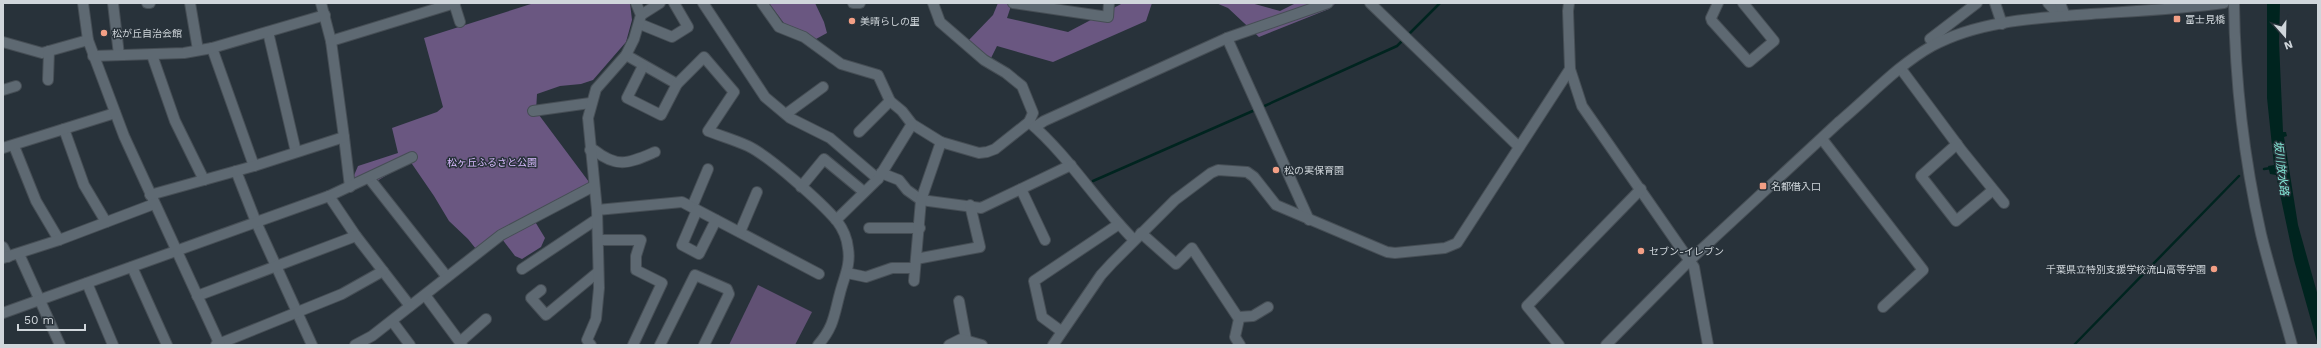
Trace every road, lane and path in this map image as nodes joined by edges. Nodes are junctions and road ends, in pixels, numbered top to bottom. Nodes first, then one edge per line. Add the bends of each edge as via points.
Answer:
1 (83, 3) edge
2 (113, 3) edge
3 (147, 3) edge
4 (150, 3) edge
5 (190, 3) edge
6 (321, 3) edge
7 (454, 3) edge
8 (636, 3) edge
9 (660, 3) edge
10 (674, 3) edge
11 (703, 3) edge
12 (762, 3) edge
13 (853, 3) edge
14 (860, 3) edge
15 (934, 3) edge
16 (1013, 3) edge
17 (1109, 3) edge
18 (1328, 3) edge
19 (1370, 3) edge
20 (1569, 3) edge
21 (1718, 3) edge
22 (1743, 3) edge
23 (1977, 3) edge
24 (1995, 3) edge
25 (2048, 3) edge
26 (2060, 3) edge
27 (2224, 3) edge
28 (2234, 3) edge
29 (325, 15) junction
30 (2063, 16) junction
31 (640, 20) junction
32 (460, 22) dead end
33 (2002, 24) junction
34 (268, 32) junction
35 (1227, 38) junction
36 (1930, 39) dead end
37 (88, 40) junction
38 (331, 41) junction
39 (3, 42) edge
40 (212, 48) junction
41 (198, 50) junction
42 (49, 51) junction
43 (152, 54) junction
44 (119, 55) junction
45 (626, 55) junction
46 (94, 56) junction
47 (643, 66) junction
48 (1570, 69) junction
49 (1901, 69) junction
50 (48, 80) dead end
51 (678, 84) junction
52 (16, 86) dead end
53 (823, 87) dead end
54 (3, 90) edge
55 (890, 101) junction
56 (590, 103) junction
57 (533, 111) dead end
58 (115, 112) junction
59 (786, 114) junction
60 (912, 124) junction
61 (1032, 125) junction
62 (64, 129) junction
63 (858, 132) dead end
64 (344, 137) junction
65 (1822, 139) junction
66 (941, 142) junction
67 (1956, 144) junction
68 (14, 146) junction
69 (1519, 147) junction
70 (3, 148) edge
71 (590, 150) junction
72 (296, 152) junction
73 (655, 152) dead end
74 (412, 157) dead end
75 (1071, 165) junction
76 (254, 166) junction
77 (708, 169) dead end
78 (236, 171) junction
79 (879, 176) junction
80 (369, 178) junction
81 (204, 180) junction
82 (594, 186) junction
83 (350, 187) junction
84 (801, 187) junction
85 (1021, 189) junction
86 (1641, 189) junction
87 (1993, 190) junction
88 (757, 192) dead end
89 (864, 192) junction
90 (329, 196) junction
91 (152, 199) junction
92 (921, 200) junction
93 (2004, 203) dead end
94 (970, 205) junction
95 (695, 209) junction
96 (597, 214) junction
97 (716, 220) junction
98 (836, 220) junction
99 (1309, 220) junction
100 (106, 222) junction
101 (256, 222) junction
102 (1119, 224) junction
103 (869, 228) dead end
104 (920, 228) junction
105 (740, 232) junction
106 (356, 236) junction
107 (1137, 236) junction
108 (59, 240) junction
109 (598, 240) junction
110 (1045, 240) dead end
111 (3, 247) edge
112 (176, 251) junction
113 (19, 254) junction
114 (6, 258) edge
115 (1690, 260) junction
116 (916, 263) junction
117 (132, 267) junction
118 (276, 267) junction
119 (522, 268) dead end
120 (383, 272) junction
121 (598, 272) junction
122 (847, 272) junction
123 (819, 274) dead end
124 (447, 277) junction
125 (914, 281) dead end
126 (87, 283) junction
127 (541, 290) dead end
128 (425, 295) junction
129 (197, 296) junction
130 (40, 300) junction
131 (959, 301) dead end
132 (410, 306) junction
133 (1268, 307) dead end
134 (1883, 307) dead end
135 (297, 312) junction
136 (3, 313) edge
137 (1239, 317) junction
138 (486, 319) dead end
139 (392, 321) junction
140 (1061, 331) junction
141 (966, 339) junction
142 (588, 343) edge
143 (461, 344) edge
144 (60, 345) edge
145 (113, 345) edge
146 (168, 345) edge
147 (218, 345) edge
148 (312, 345) edge
149 (356, 345) edge
150 (410, 345) edge
151 (633, 345) edge
152 (660, 345) edge
153 (704, 345) edge
154 (818, 345) edge
155 (949, 345) edge
156 (982, 345) edge
157 (1053, 345) edge
158 (1240, 345) edge
159 (1559, 345) edge
160 (1606, 345) edge
161 (1708, 345) edge
162 (2292, 345) edge

1 - 37 street
2 - 44 street
3 - 4 street
5 - 41 street
6 - 29 street
7 - 32 street
7 - 38 street
8 - 31 street
9 - 31 street
10 - 31 street via 688,27 672,37
11 - 59 street via 765,97
12 - 55 street via 779,27 804,37 841,64 878,75
13 - 14 street
15 - 61 street via 940,22 984,60 1022,86 1033,113
16 - 17 street via 1108,17
18 - 35 street
19 - 69 street
20 - 48 street
21 - 22 street via 1712,21 1750,62 1774,41
23 - 36 street
24 - 33 street
25 - 30 street
26 - 30 street
27 - 30 street
28 - 162 street via 2239,84 2250,181 2262,236
29 - 34 street
29 - 38 street
30 - 33 street
31 - 45 street
33 - 49 street via 1959,35 1933,46
34 - 40 street
34 - 72 street
35 - 61 street
35 - 99 street
37 - 42 street
37 - 46 street
38 - 64 street
39 - 42 street via 42,53
40 - 41 street
40 - 76 street
41 - 43 street
42 - 50 street
43 - 44 street
43 - 81 street via 175,121
44 - 46 street
45 - 47 street
45 - 56 street via 596,89
46 - 58 street
47 - 51 street
47 - 51 street via 627,98 661,115
48 - 69 street
48 - 86 street via 1582,106
49 - 65 street
49 - 67 street
51 - 84 street via 704,57 734,92 708,131 749,147
52 - 54 street
53 - 59 street
55 - 60 street via 902,110
55 - 63 street
56 - 57 street
56 - 71 street
58 - 62 street
58 - 91 street
59 - 79 street via 830,138
60 - 66 street
60 - 79 street
61 - 66 street via 987,152 979,153
61 - 75 street
62 - 68 street
62 - 100 street via 84,185
64 - 72 street
64 - 83 street
65 - 115 street
65 - 134 street via 1923,270
66 - 92 street
67 - 87 street
67 - 87 street via 1921,176 1953,217 1956,220
68 - 70 street
68 - 108 street via 36,201
69 - 99 street via 1460,240 1445,248 1387,252
71 - 73 street via 614,162 625,163
71 - 82 street
72 - 76 street
74 - 80 street
75 - 85 street
75 - 102 street
76 - 78 street
77 - 95 street
78 - 81 street
78 - 101 street
79 - 89 street
79 - 92 street via 899,180 907,190
80 - 83 street
80 - 124 street
81 - 91 street
82 - 96 street
82 - 124 street via 501,235
83 - 90 street
84 - 89 street via 824,158
84 - 98 street
85 - 94 street via 981,208
85 - 110 street
86 - 115 street
86 - 159 street via 1527,306
87 - 93 street
88 - 105 street
89 - 98 street
90 - 101 street
90 - 106 street
91 - 100 street
91 - 112 street
92 - 94 street
92 - 104 street
94 - 116 street via 980,247
95 - 96 street via 682,202
95 - 97 street
95 - 97 street via 682,245 699,254
96 - 109 street
96 - 119 street
97 - 105 street
98 - 122 street via 849,249
99 - 107 street via 1276,205 1258,181 1247,172 1218,170 1175,200
100 - 108 street
101 - 112 street
101 - 118 street
102 - 107 street
102 - 140 street via 1034,281 1042,317
103 - 104 street
104 - 116 street
105 - 123 street
106 - 118 street
106 - 120 street
107 - 137 street via 1176,264 1192,248
107 - 140 street via 1101,275
108 - 113 street
109 - 121 street
109 - 151 street via 641,240 636,256 636,270 662,283
111 - 114 street
112 - 117 street
112 - 129 street
113 - 114 street
113 - 130 street
115 - 160 street
115 - 161 street via 1694,267
116 - 122 street via 866,277
116 - 125 street
117 - 126 street
117 - 146 street
118 - 129 street
118 - 135 street
120 - 132 street
120 - 135 street via 342,294
121 - 127 street via 546,315 531,298
121 - 142 street via 598,305
122 - 154 street via 839,294 836,315 828,334
124 - 128 street
126 - 130 street
126 - 145 street
128 - 132 street
128 - 143 street
129 - 147 street
130 - 136 street
130 - 144 street
131 - 141 street
132 - 139 street
133 - 137 street via 1253,316
135 - 147 street
135 - 148 street
137 - 158 street via 1236,337
138 - 143 street
139 - 149 street
139 - 150 street
140 - 157 street
141 - 155 street
141 - 156 street
152 - 153 street via 695,275 727,289 729,294

